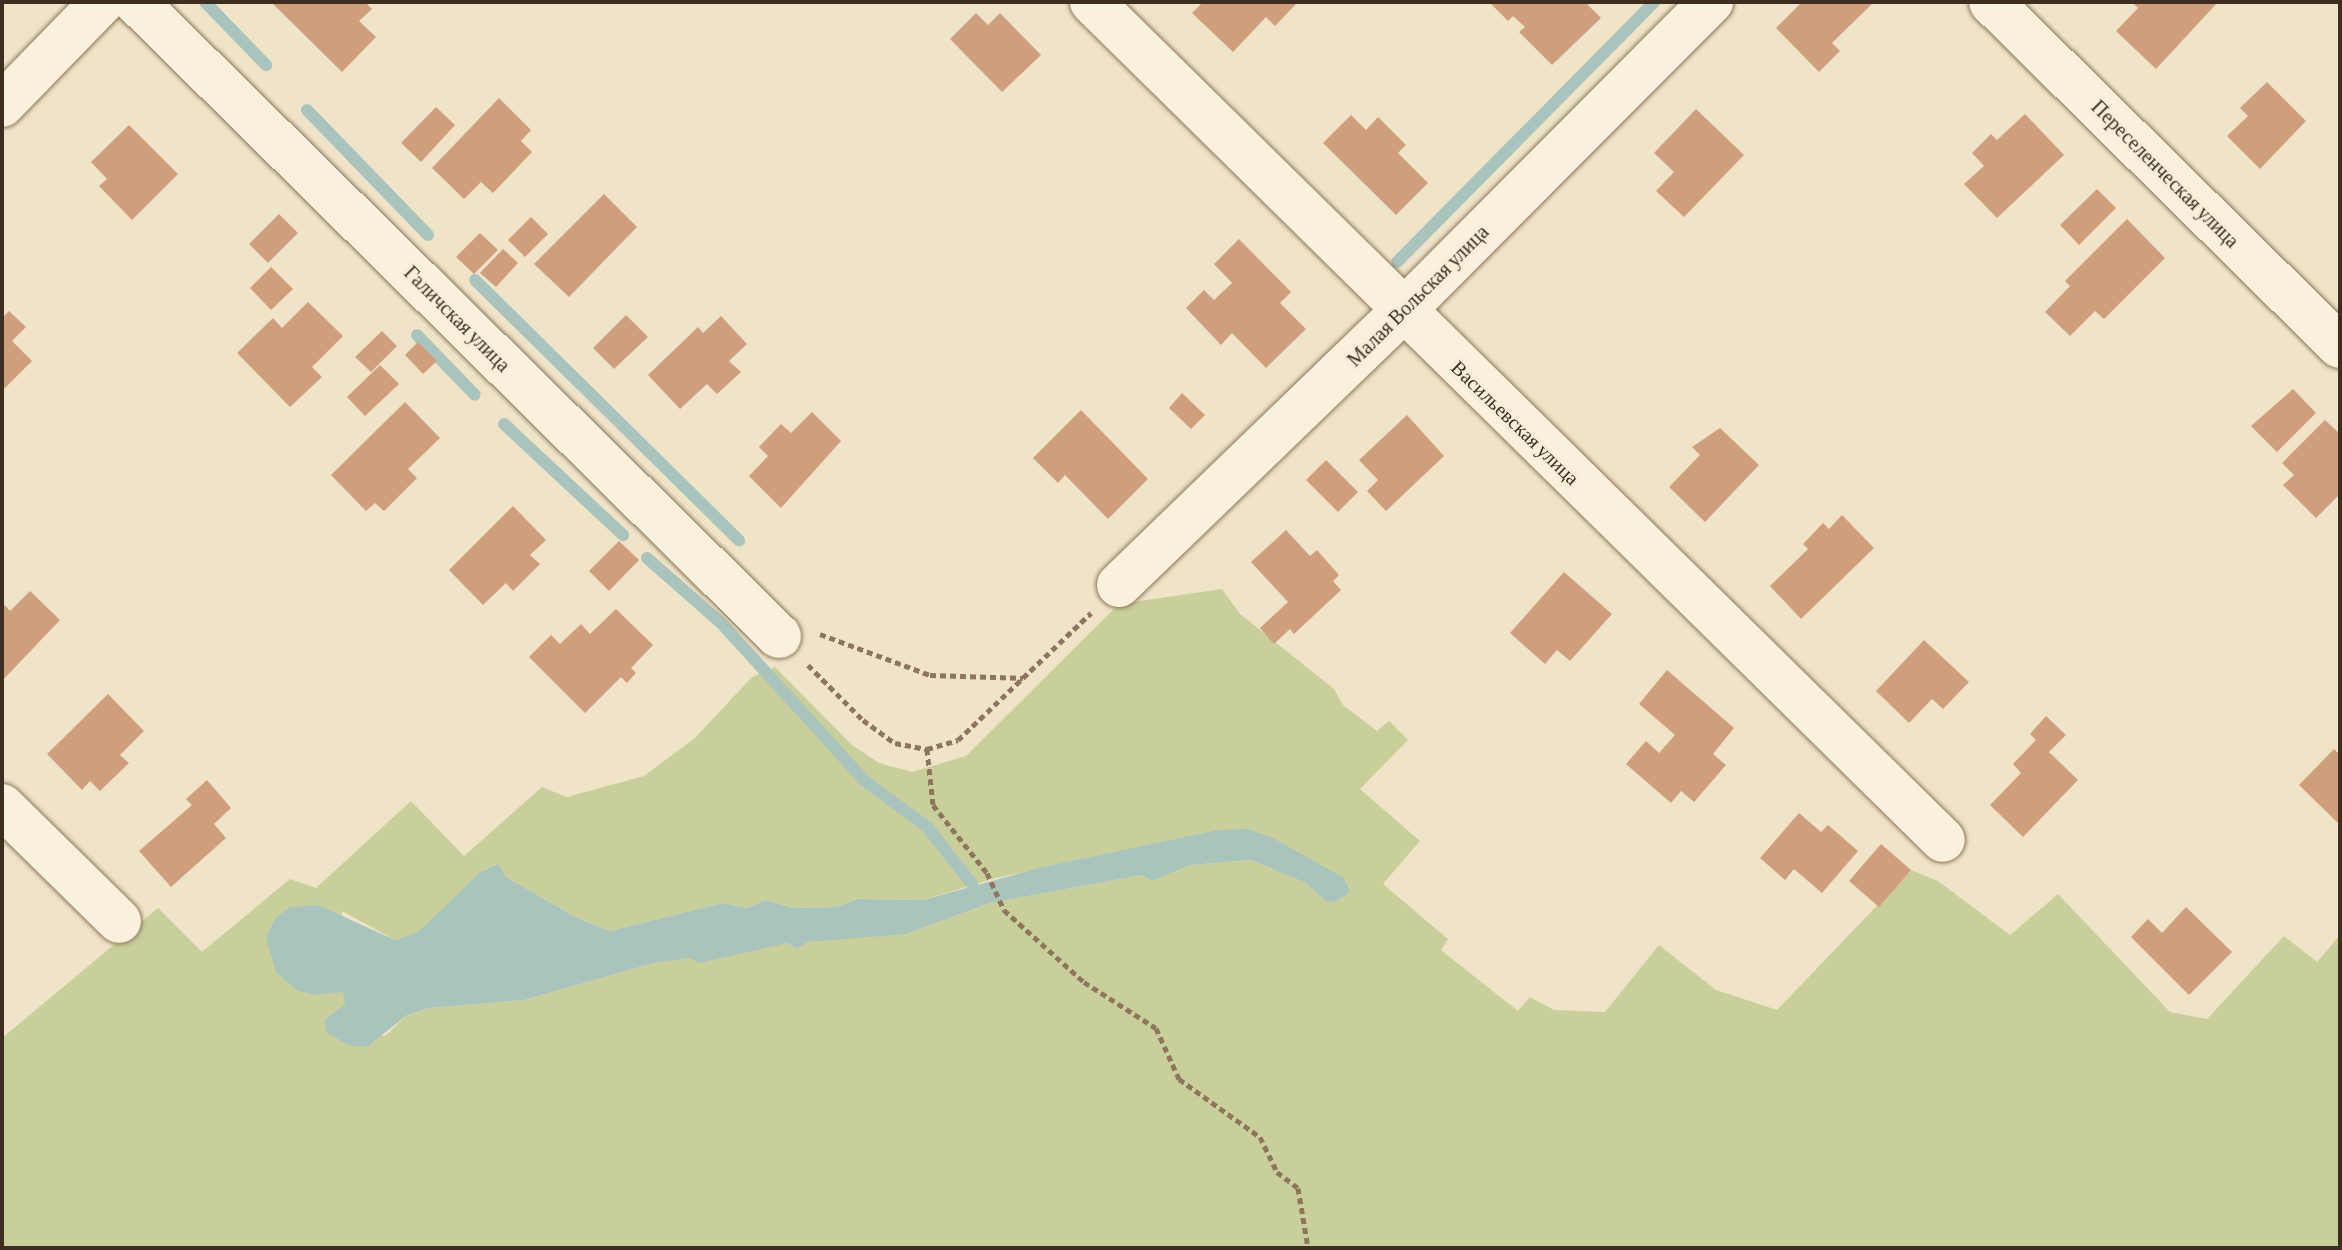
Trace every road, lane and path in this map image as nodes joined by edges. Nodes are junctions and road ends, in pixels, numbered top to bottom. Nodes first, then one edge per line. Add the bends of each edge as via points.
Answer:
1 (102, 2) edge
2 (136, 2) edge
3 (1092, 2) edge
4 (1711, 2) edge
5 (1991, 2) edge
6 (2, 105) edge
7 (1402, 312) junction
8 (2340, 346) edge
9 (1119, 585) joint
10 (779, 636) junction
11 (1024, 678) junction
12 (927, 749) junction
13 (2, 806) edge
14 (1943, 840) dead end
15 (119, 921) dead end
16 (1308, 1248) edge

1 - 6 street
2 - 10 street, Галичская улица
3 - 7 street, Васильевская улица
4 - 7 street, Малая Вольская улица
5 - 8 street, Переселенческая улица
7 - 9 street, Малая Вольская улица
7 - 14 street, Васильевская улица
9 - 11 path
10 - 11 path via 821,634 930,675
10 - 12 path via 863,720 895,743
11 - 12 path via 958,740
12 - 16 path via 933,805 987,873 1004,910 1084,982 1156,1028 1179,1079 1260,1137 1277,1172 1298,1188
13 - 15 street

